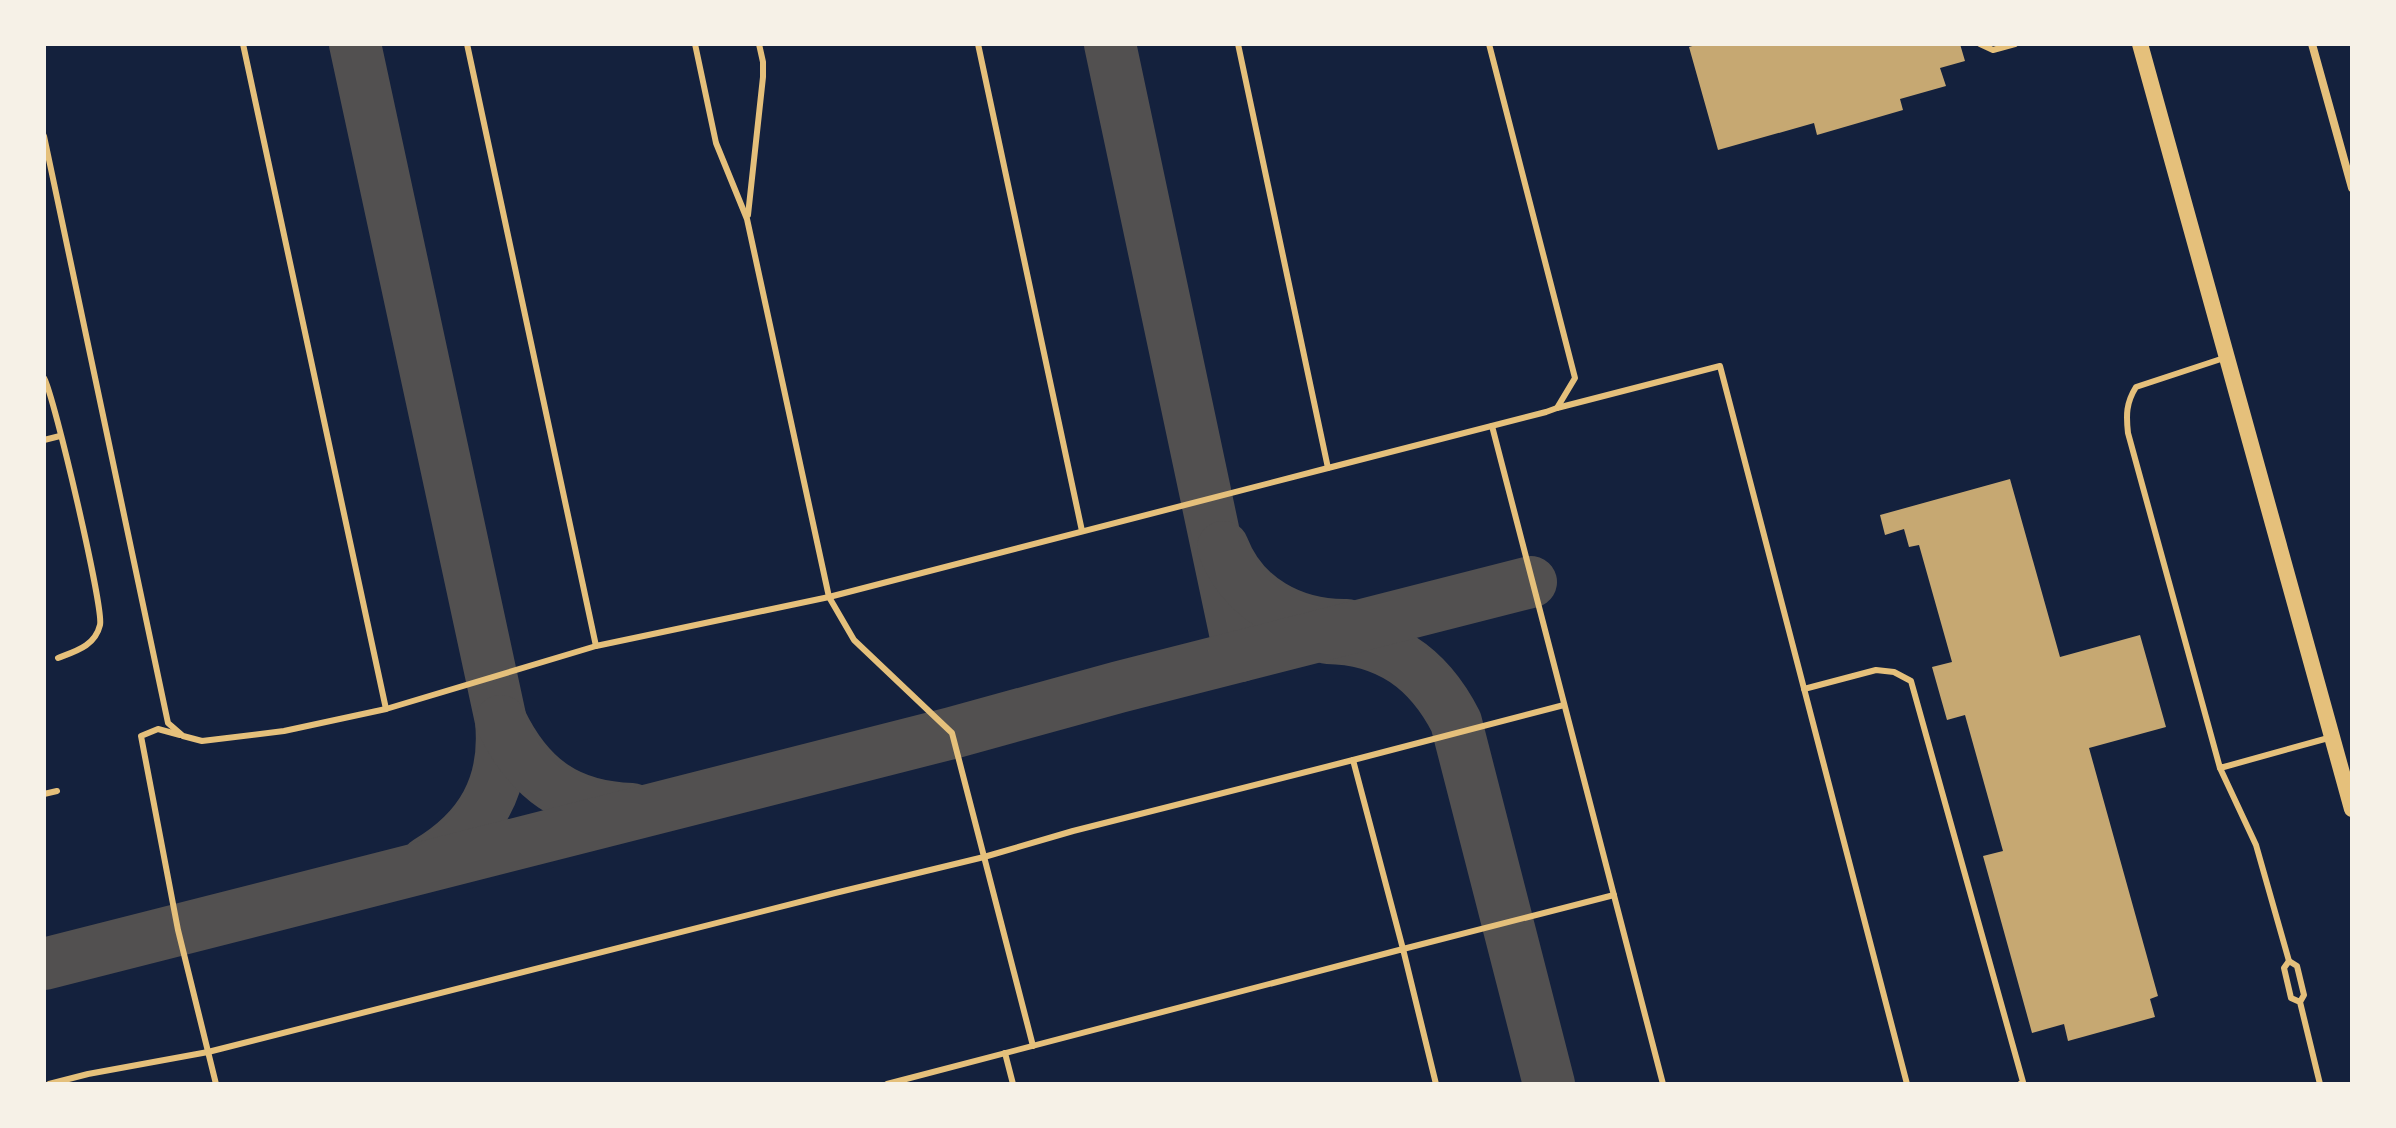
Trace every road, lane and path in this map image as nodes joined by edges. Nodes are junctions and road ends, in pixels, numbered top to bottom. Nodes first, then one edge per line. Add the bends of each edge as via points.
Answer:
1 (243, 44) edge
2 (467, 44) edge
3 (695, 44) edge
4 (759, 44) edge
5 (978, 44) edge
6 (1238, 44) edge
7 (1489, 44) edge
8 (1980, 44) edge
9 (2015, 44) edge
10 (2140, 44) edge
11 (2312, 44) edge
12 (44, 136) edge
13 (2349, 164) edge
14 (2352, 188) edge
15 (747, 219) junction
16 (2227, 357) junction
17 (44, 378) edge
18 (1557, 408) junction
19 (1492, 426) junction
20 (60, 436) junction
21 (44, 440) edge
22 (1328, 468) junction
23 (1082, 531) junction
24 (829, 597) junction
25 (596, 646) junction
26 (58, 658) dead end
27 (1804, 689) junction
28 (1564, 705) junction
29 (386, 709) junction
30 (183, 736) junction
31 (2332, 737) junction
32 (1353, 760) junction
33 (2220, 768) junction
34 (57, 791) dead end
35 (44, 794) edge
36 (2352, 809) edge
37 (984, 857) junction
38 (1614, 895) junction
39 (1403, 949) junction
40 (2289, 961) junction
41 (2300, 1002) junction
42 (1033, 1046) junction
43 (208, 1052) junction
44 (1005, 1053) junction
45 (2023, 1083) edge
46 (49, 1084) edge
47 (216, 1084) edge
48 (887, 1084) edge
49 (1013, 1084) edge
50 (1436, 1084) edge
51 (1663, 1084) edge
52 (1907, 1084) edge
53 (2320, 1084) edge

1 - 29 lane
2 - 25 lane
3 - 15 lane via 716,143
4 - 15 lane via 763,77
5 - 23 lane
6 - 22 lane
7 - 18 lane via 1575,378
8 - 9 lane via 1993,50
10 - 16 main road
11 - 13 street
12 - 30 lane via 168,723
13 - 14 street
15 - 24 lane
16 - 31 main road
16 - 33 lane via 2136,387 2126,411
17 - 20 lane
18 - 19 lane
18 - 27 lane via 1720,366
19 - 22 lane
19 - 28 lane
20 - 21 lane
20 - 26 lane via 101,623 88,646
22 - 23 lane
23 - 24 lane
24 - 25 lane
24 - 37 lane via 854,640 952,733
25 - 29 lane
27 - 45 lane via 1876,670 1911,681
27 - 52 lane
28 - 32 lane
28 - 38 lane
29 - 30 lane via 284,731 202,741
30 - 43 lane via 158,729 141,736
31 - 33 lane
31 - 36 main road
32 - 37 lane
32 - 39 lane
33 - 40 lane via 2256,845
34 - 35 lane
37 - 42 lane
37 - 43 lane
38 - 39 lane
38 - 51 lane
39 - 42 lane
39 - 50 lane
40 - 41 lane via 2297,966 2304,995
40 - 41 lane via 2284,968 2291,998
41 - 53 lane
42 - 44 lane
43 - 46 lane
43 - 47 lane
44 - 48 lane
44 - 49 lane

